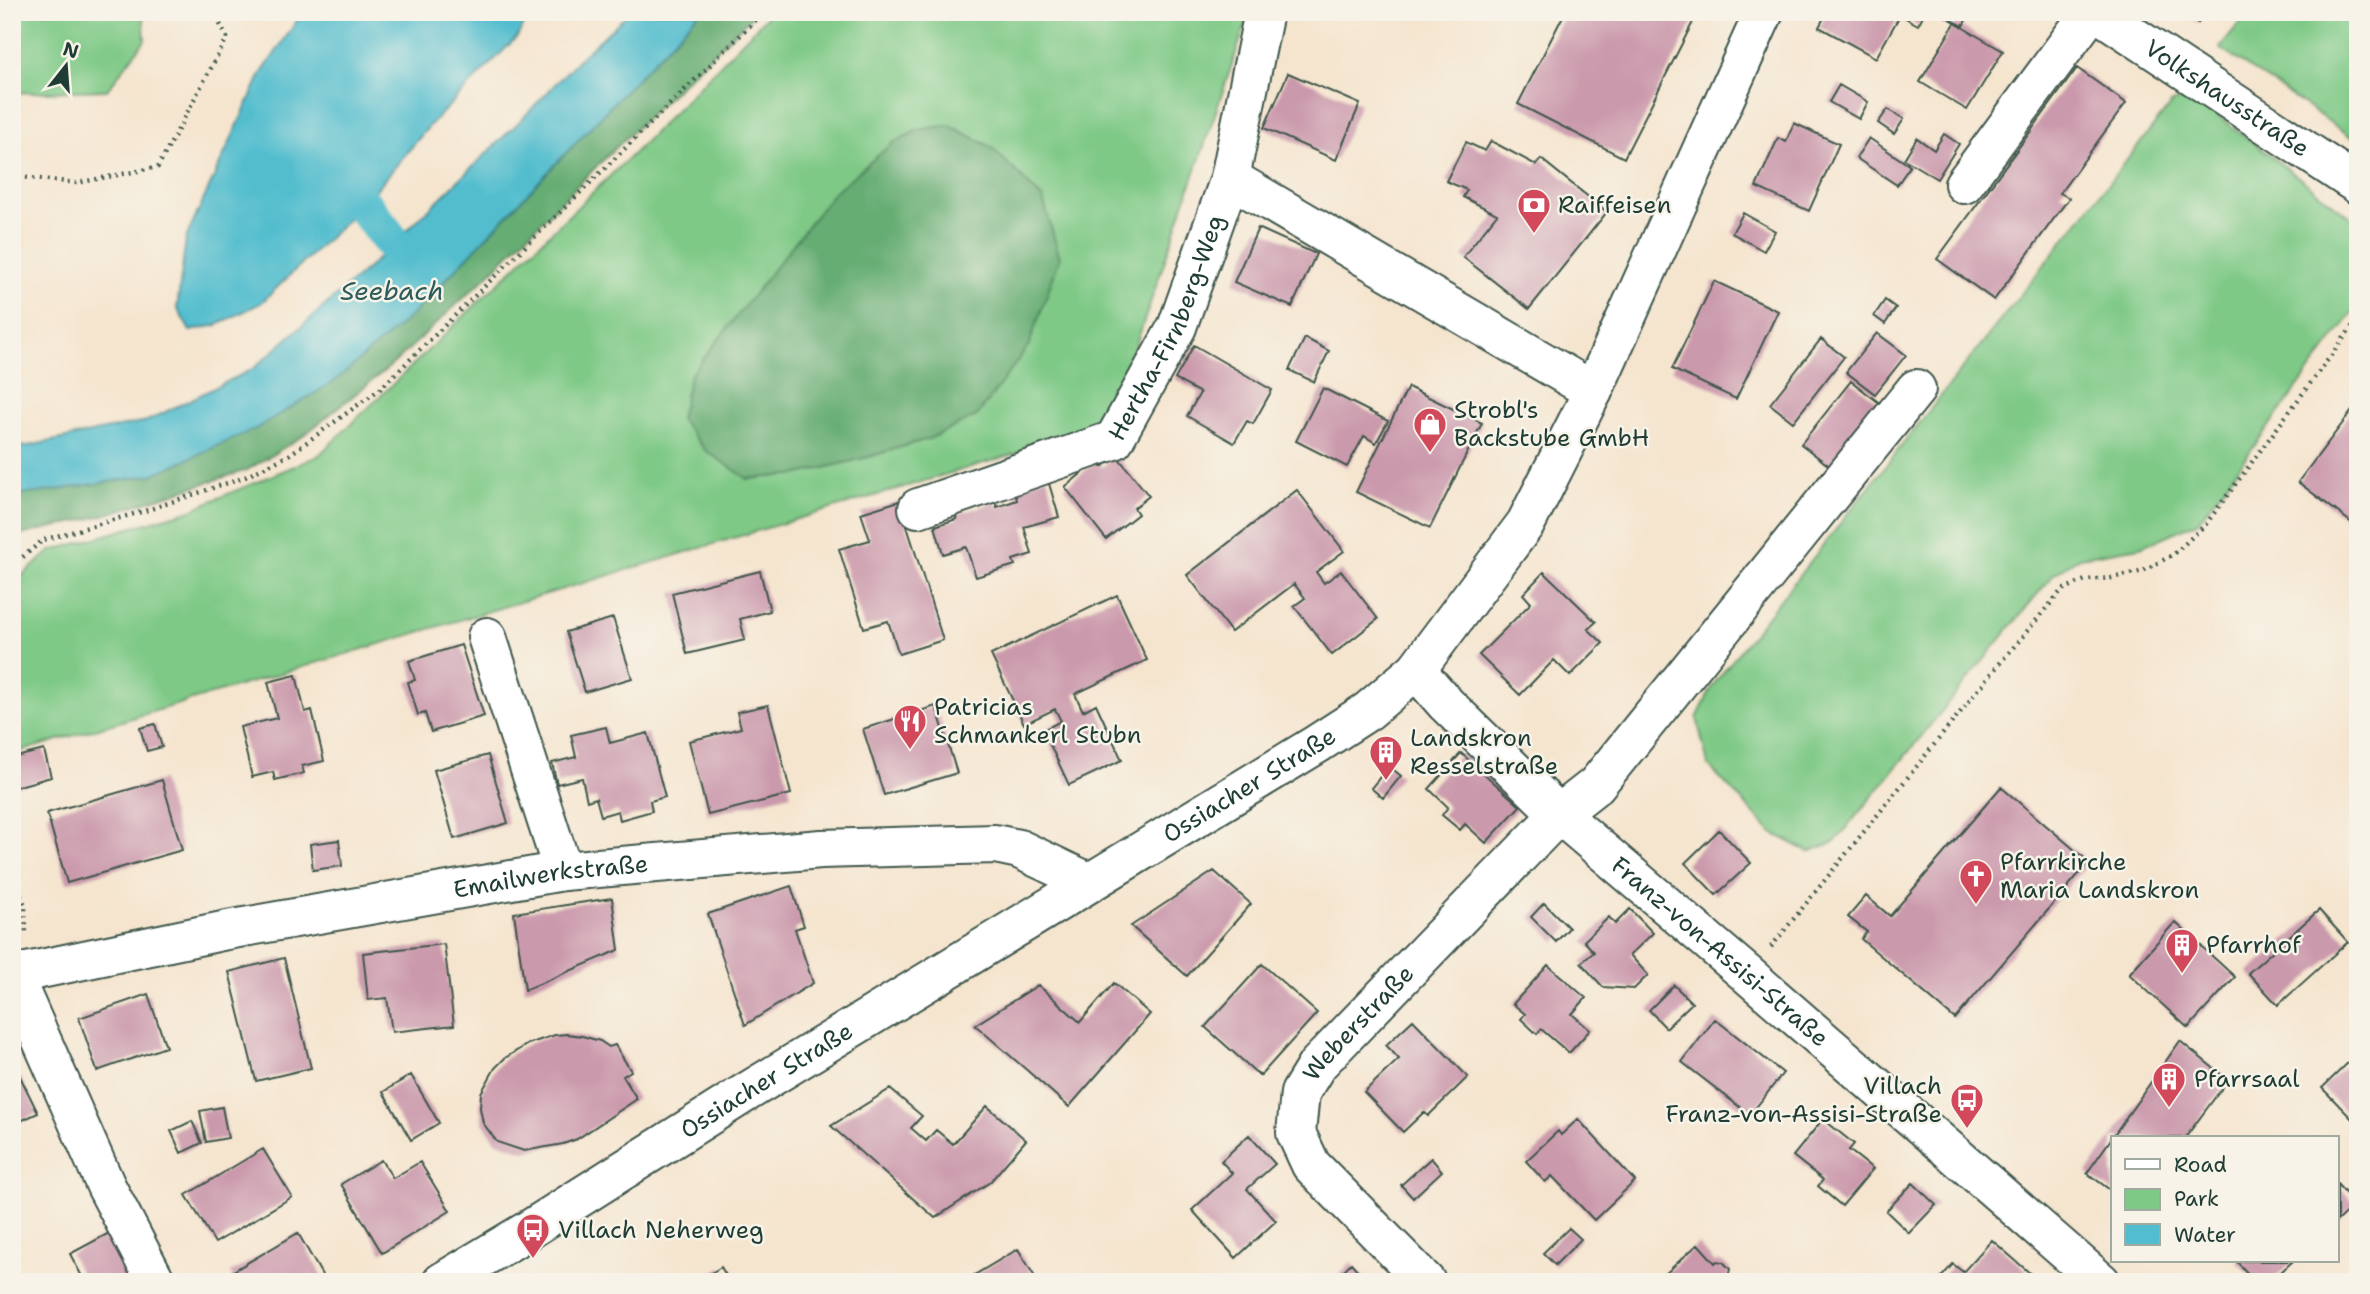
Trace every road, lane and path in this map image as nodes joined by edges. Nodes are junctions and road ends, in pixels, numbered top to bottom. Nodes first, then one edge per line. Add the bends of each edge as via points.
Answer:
1 (214, 12) edge
2 (764, 12) edge
3 (1264, 12) edge
4 (1764, 12) edge
5 (2091, 12) edge
6 (2097, 12) edge
7 (12, 176) edge
8 (1230, 178) junction
9 (1964, 184) dead end
10 (2358, 185) edge
11 (2358, 318) edge
12 (1916, 389) dead end
13 (1593, 390) junction
14 (918, 508) dead end
15 (12, 566) edge
16 (487, 637) dead end
17 (1416, 670) junction
18 (1559, 814) junction
19 (563, 871) junction
20 (12, 876) edge
21 (1088, 882) junction
22 (13, 974) edge
23 (1748, 975) junction
24 (156, 1282) edge
25 (442, 1282) edge
26 (1426, 1282) edge
27 (2101, 1282) edge

1 - 7 path via 227,38 158,167 77,183
2 - 15 path via 380,388 289,455 245,477 43,540
3 - 8 street, Hertha-Firnberg-Weg
4 - 13 street, Ossiacher Straße
5 - 9 street
6 - 10 street, Volkshausstraße
8 - 13 street
8 - 14 street, Hertha-Firnberg-Weg via 1177,327 1114,440
11 - 23 path via 2207,524 2174,554 2143,571 2085,579 2062,590
12 - 18 street via 1596,785
13 - 17 street, Ossiacher Straße via 1526,523
16 - 19 street
17 - 18 street, Franz-von-Assisi-Straße
17 - 21 street, Ossiacher Straße via 1348,724
18 - 23 street, Franz-von-Assisi-Straße
18 - 26 street, Weberstraße via 1317,1065 1300,1093 1296,1133 1311,1165
19 - 21 street, Emailwerkstraße via 821,849 995,844 1019,849
19 - 22 street, Emailwerkstraße
20 - 22 path via 25,905 27,944
21 - 25 street, Ossiacher Straße
22 - 24 street via 106,1186
23 - 27 street, Franz-von-Assisi-Straße

